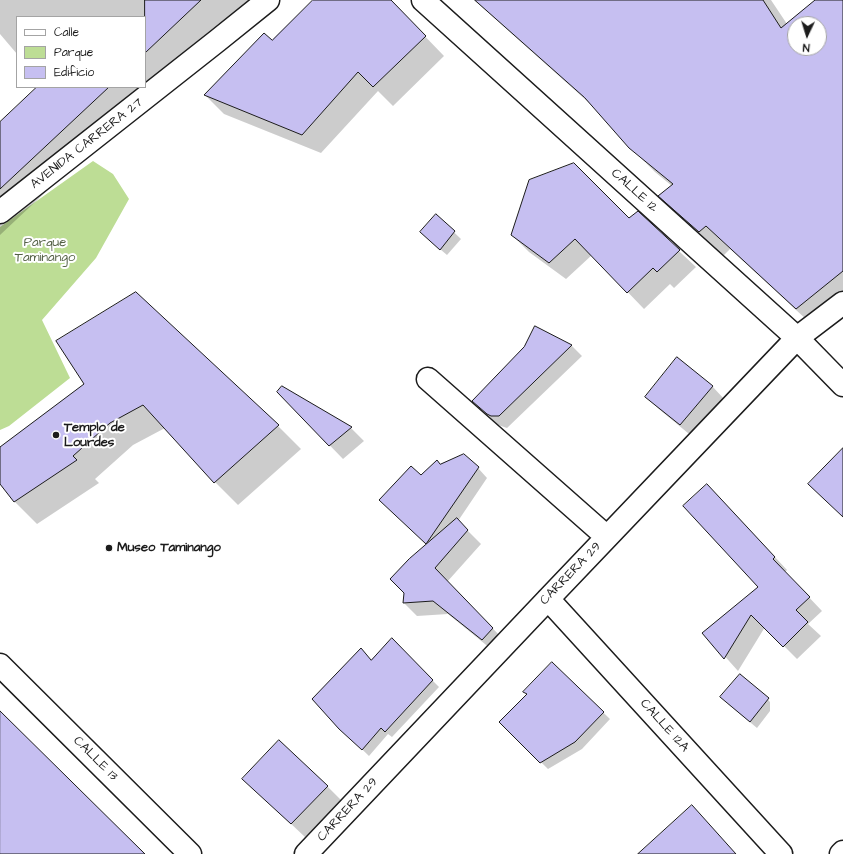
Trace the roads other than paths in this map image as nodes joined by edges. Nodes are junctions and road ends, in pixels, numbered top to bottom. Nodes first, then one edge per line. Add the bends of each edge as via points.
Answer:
1 (268, 0) edge
2 (423, 0) edge
3 (0, 212) edge
4 (843, 303) edge
5 (797, 338) junction
6 (428, 379) dead end
7 (843, 385) edge
8 (607, 537) junction
9 (548, 599) junction
10 (0, 665) edge
11 (190, 854) edge
12 (306, 854) edge
13 (781, 854) edge

1 - 3 street, AVENIDA CARRERA 27
2 - 5 street, CALLE 12
4 - 5 street, CARRERA 29
5 - 7 street, CALLE 12
5 - 8 street, CARRERA 29
6 - 8 street
8 - 9 street, CARRERA 29
9 - 12 street, CARRERA 29
9 - 13 street, CALLE 12A
10 - 11 street, CALLE 13

